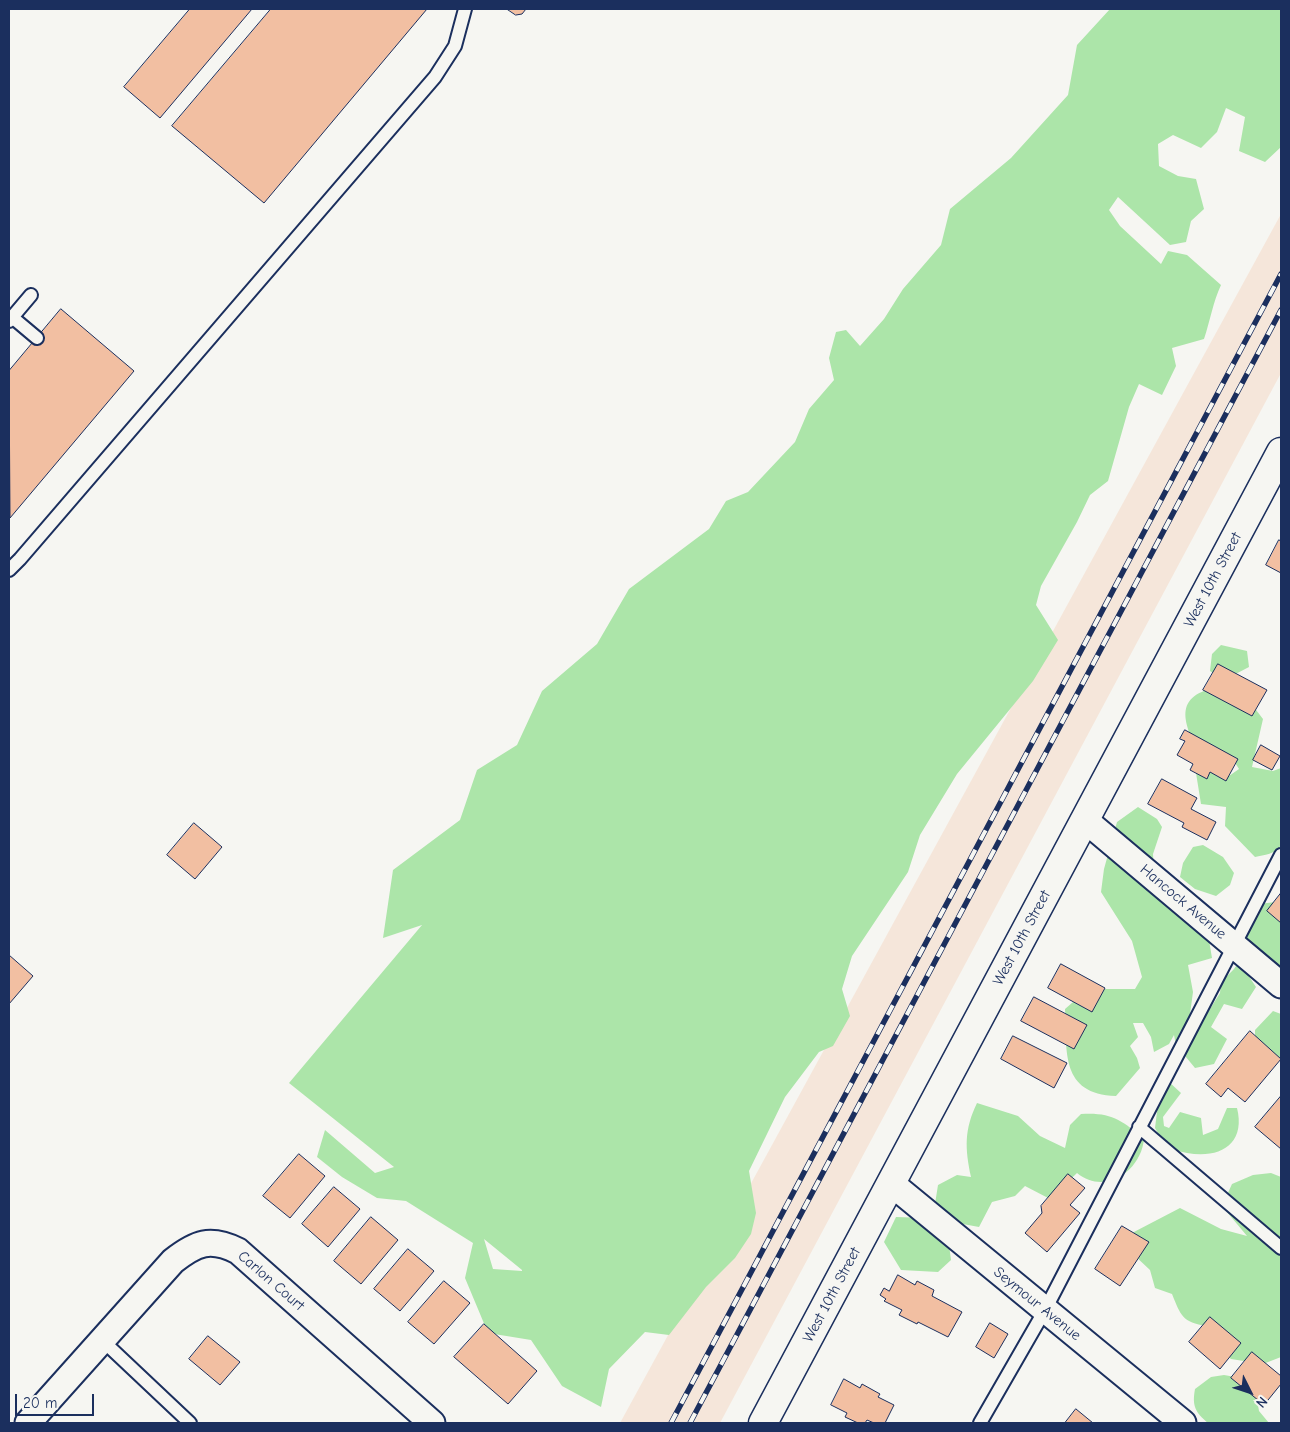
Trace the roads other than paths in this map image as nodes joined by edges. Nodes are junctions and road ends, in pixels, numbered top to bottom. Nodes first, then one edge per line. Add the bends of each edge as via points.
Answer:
1 (465, 9) edge
2 (31, 295) dead end
3 (10, 319) edge
4 (37, 338) dead end
5 (1280, 458) edge
6 (9, 570) edge
7 (1085, 820) junction
8 (1281, 855) edge
9 (1234, 945) junction
10 (1281, 985) edge
11 (1139, 1128) junction
12 (892, 1184) junction
13 (1281, 1248) edge
14 (1045, 1310) junction
15 (102, 1340) junction
16 (28, 1423) edge
17 (190, 1423) edge
18 (432, 1423) edge
19 (763, 1423) edge
20 (980, 1423) edge
21 (1183, 1423) edge

1 - 6 lane via 455,46 435,77
2 - 3 lane
3 - 4 lane
5 - 7 street, West 10th Street
7 - 9 street, Hancock Avenue
7 - 12 street, West 10th Street
8 - 9 lane
9 - 10 street, Hancock Avenue
9 - 11 lane
11 - 13 lane
11 - 14 lane
12 - 14 street, Seymour Avenue
12 - 19 street, West 10th Street
14 - 20 lane
14 - 21 street, Seymour Avenue
15 - 16 street, Carlon Court
15 - 17 lane
15 - 18 street, Carlon Court via 173,1261 189,1248 222,1243 238,1251

